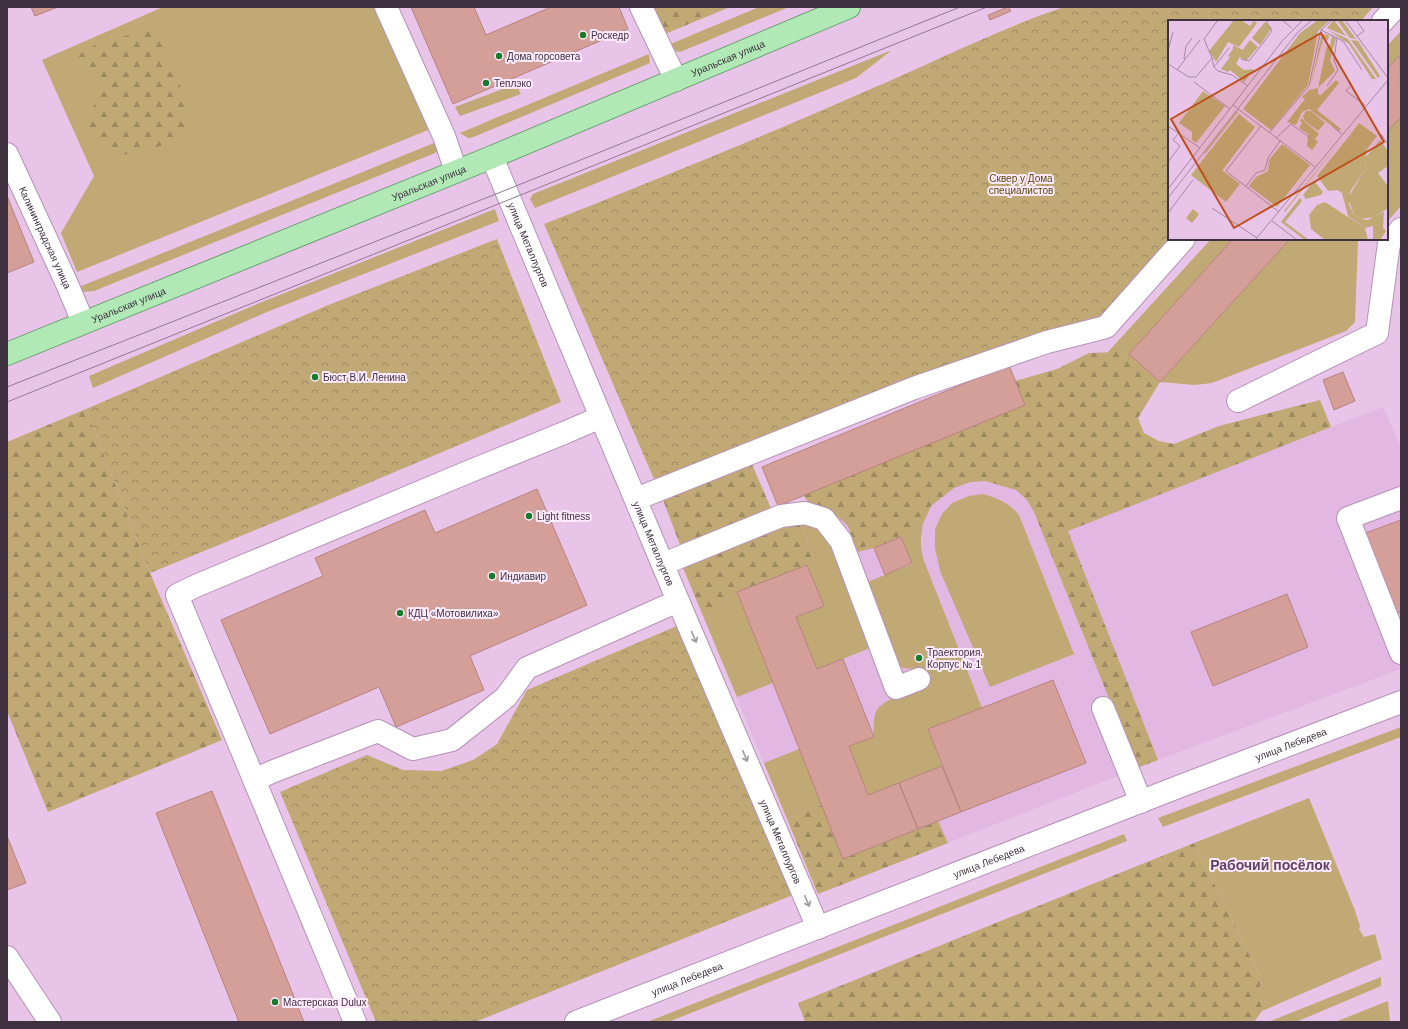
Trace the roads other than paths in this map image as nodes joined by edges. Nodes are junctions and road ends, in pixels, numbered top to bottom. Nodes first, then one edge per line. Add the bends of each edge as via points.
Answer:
1 (386, 7) edge
2 (641, 7) edge
3 (849, 7) edge
4 (1396, 7) edge
5 (1384, 20) edge
6 (676, 80) junction
7 (7, 154) edge
8 (492, 157) junction
9 (456, 171) junction
10 (1401, 229) edge
11 (1183, 240) edge
12 (83, 322) junction
13 (7, 354) edge
14 (1238, 401) dead end
15 (601, 417) junction
16 (1401, 498) edge
17 (636, 499) junction
18 (663, 564) junction
19 (678, 601) junction
20 (1401, 653) edge
21 (918, 678) dead end
22 (1401, 702) edge
23 (1102, 708) dead end
24 (254, 780) junction
25 (1141, 802) junction
26 (818, 928) junction
27 (7, 957) edge
28 (50, 1022) edge
29 (355, 1022) edge
30 (576, 1022) edge

1 - 9 street via 444,136
2 - 6 street
3 - 6 main road, Уральская улица
4 - 5 street
6 - 8 main road, Уральская улица
7 - 12 street, Калининградская улица
8 - 9 main road, Уральская улица
8 - 15 street, улица Металлургов
9 - 12 main road, Уральская улица
10 - 14 street via 1389,243 1376,333
11 - 17 street via 1106,327 1047,342 914,388
12 - 13 main road, Уральская улица
15 - 17 street, улица Металлургов
15 - 24 street via 177,595
16 - 20 street via 1348,518
17 - 18 street, улица Металлургов
18 - 19 street, улица Металлургов
18 - 21 street via 781,516 805,513 824,519 841,541 896,688
19 - 24 street via 527,668 506,697 452,740 413,749 378,731
19 -> 26 street, улица Металлургов
22 - 25 street, улица Лебедева
23 - 25 street
24 - 29 street
25 - 26 street, улица Лебедева
26 - 30 street, улица Лебедева
27 - 28 street

